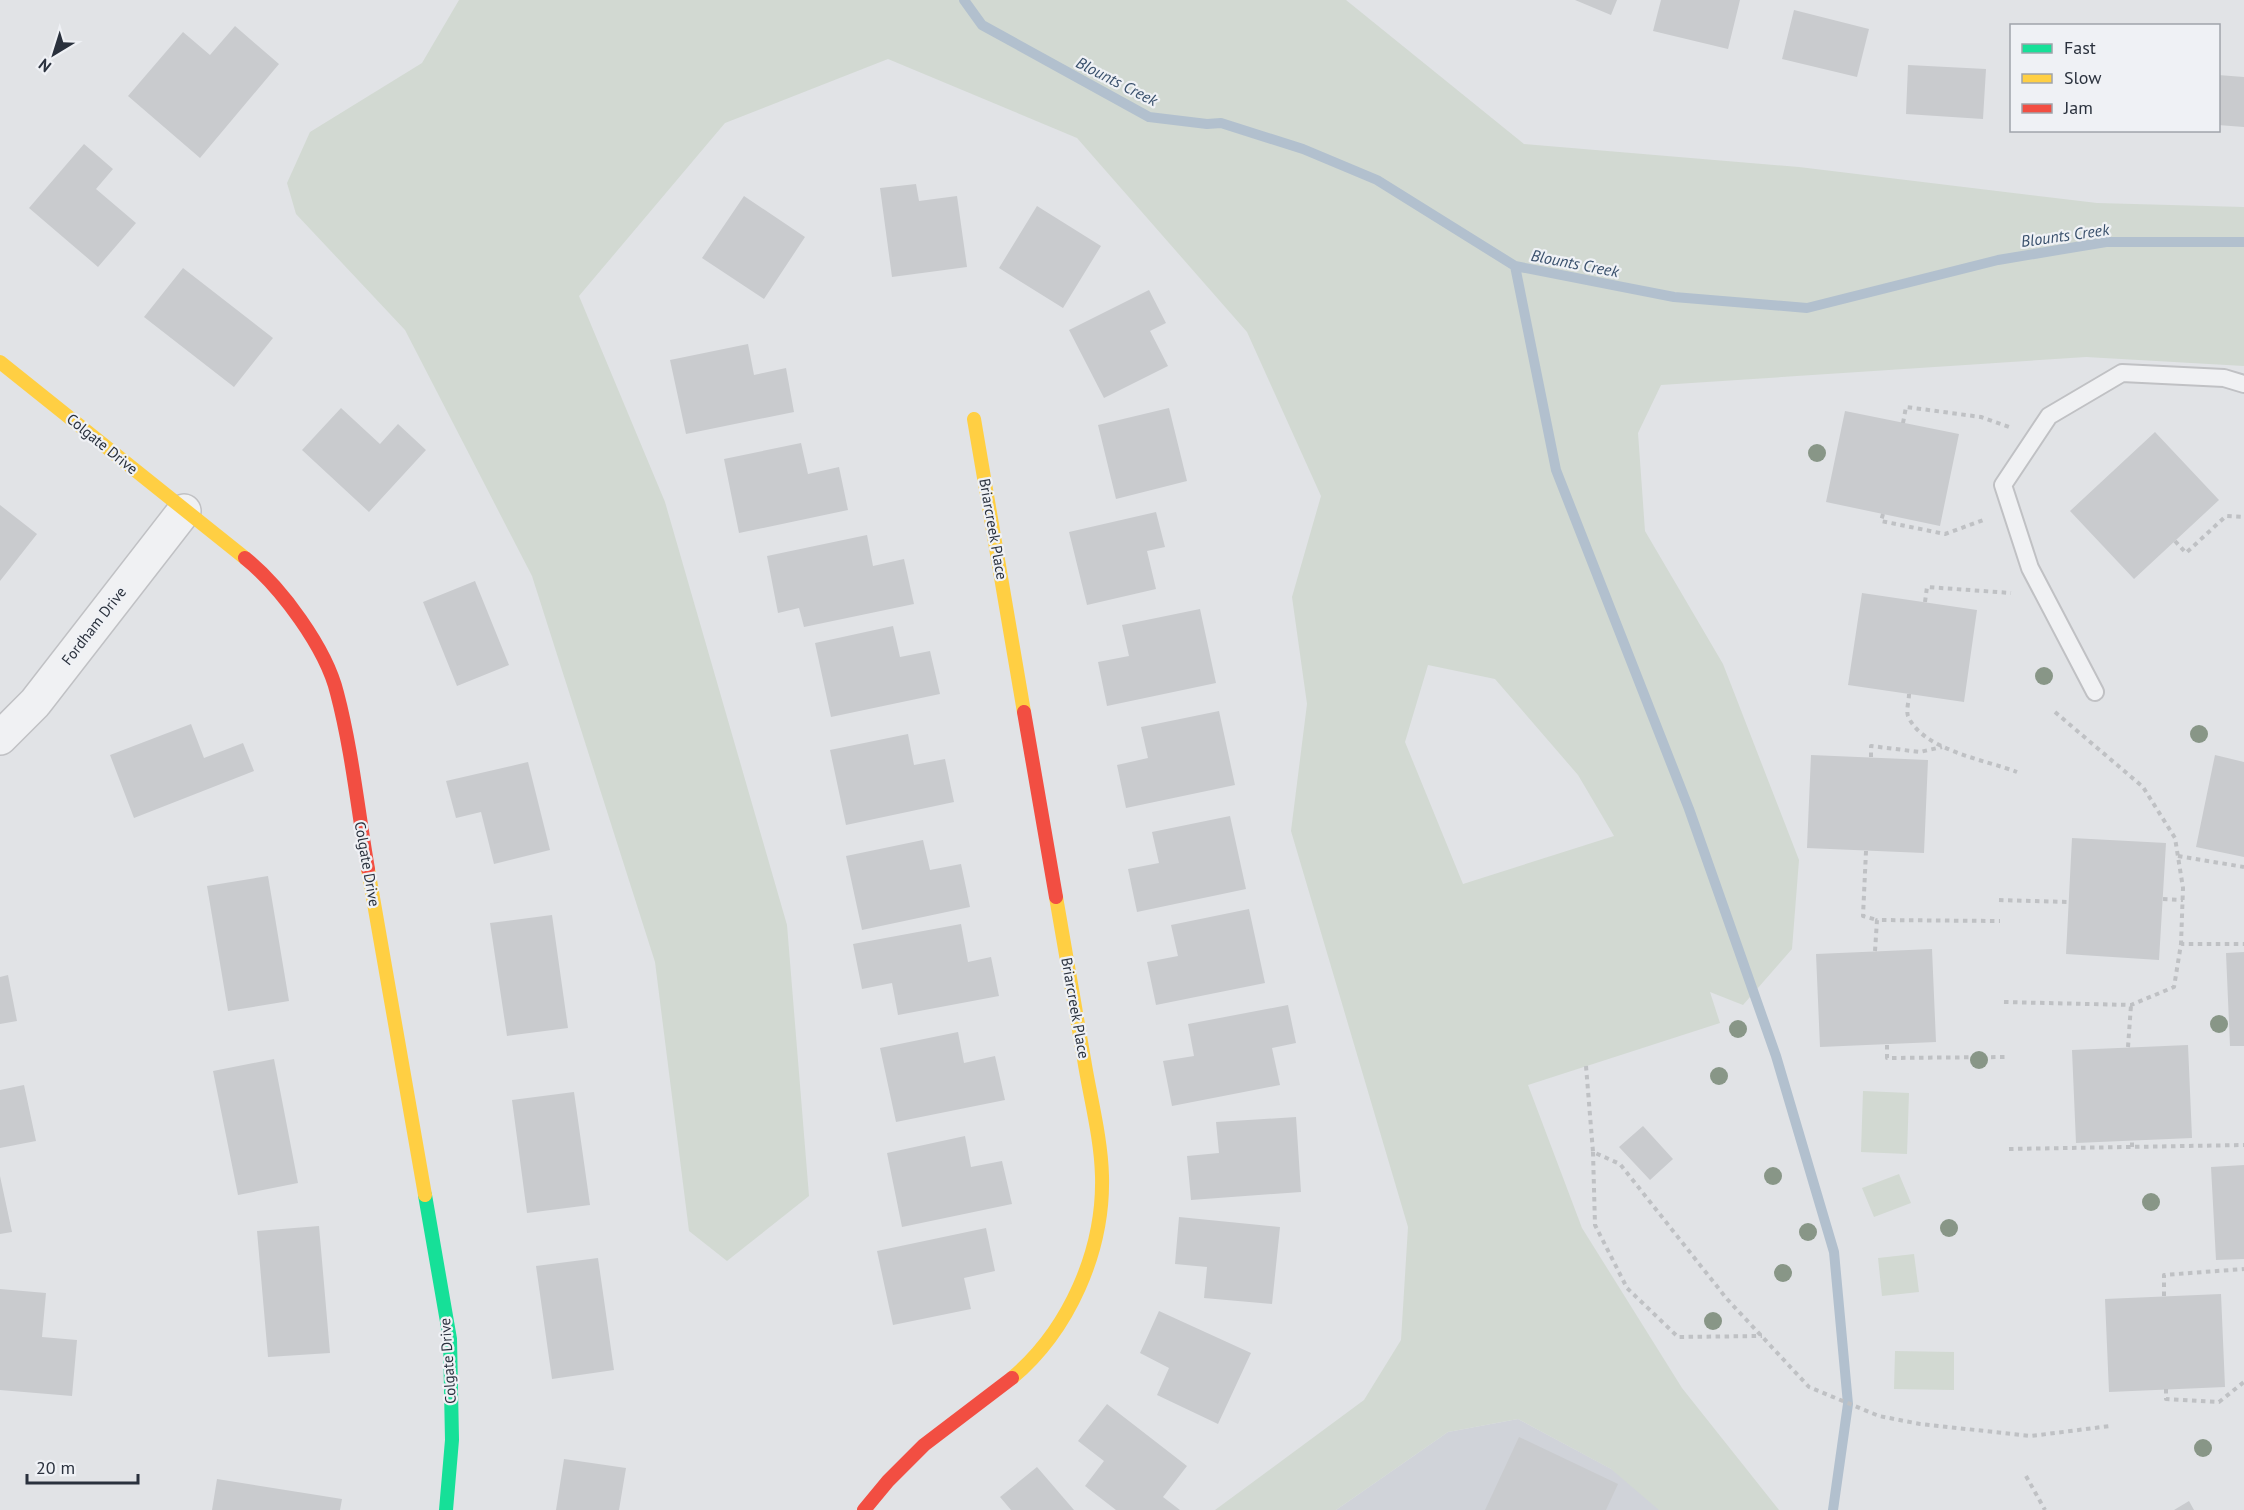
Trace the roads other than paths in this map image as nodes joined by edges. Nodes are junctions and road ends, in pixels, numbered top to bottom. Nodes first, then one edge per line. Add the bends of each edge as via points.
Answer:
1 (0, 362) edge
2 (2244, 384) edge
3 (974, 419) dead end
4 (184, 511) junction
5 (2095, 692) dead end
6 (0, 738) edge
7 (446, 1510) edge
8 (864, 1510) edge

1 - 4 street, Colgate Drive
2 - 5 lane via 2224,378 2122,373 2049,416 2003,485 2030,567
3 - 8 street, Briarcreek Place via 1094,1118 1102,1179 1098,1219 1078,1290 1027,1365 933,1437
4 - 6 street, Fordham Drive via 35,703
4 - 7 street, Colgate Drive via 250,562 290,606 318,648 337,691 450,1339 452,1440

